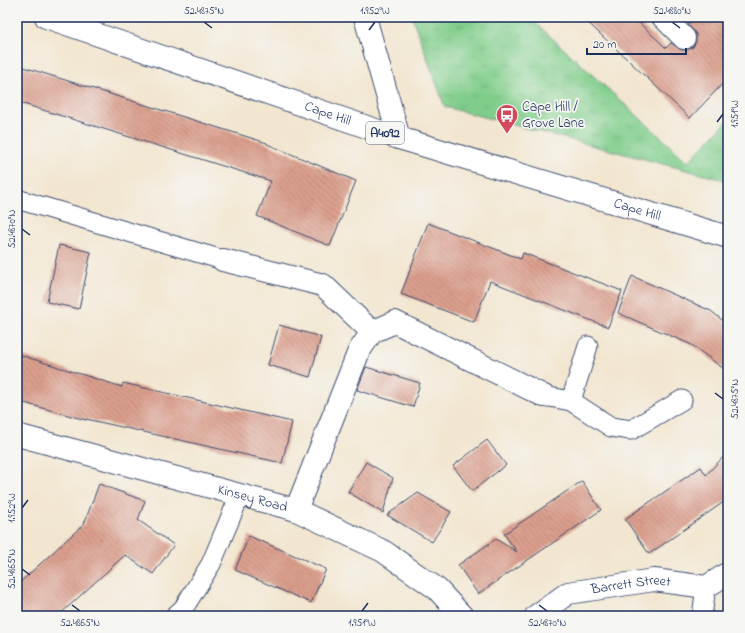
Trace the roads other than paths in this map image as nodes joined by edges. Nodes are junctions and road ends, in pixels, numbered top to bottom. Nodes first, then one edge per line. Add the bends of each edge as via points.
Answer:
1 (46, 17) edge
2 (365, 17) edge
3 (663, 17) edge
4 (684, 38) dead end
5 (399, 138) junction
6 (17, 199) edge
7 (728, 237) edge
8 (223, 260) joint
9 (372, 332) junction
10 (588, 346) dead end
11 (544, 396) joint
12 (682, 400) dead end
13 (571, 401) junction
14 (17, 435) edge
15 (240, 495) junction
16 (296, 510) junction
17 (728, 573) edge
18 (706, 587) junction
19 (175, 616) edge
20 (462, 616) edge
21 (536, 616) edge
22 (702, 616) edge

1 - 5 street, Cape Hill / A4092
2 - 5 street
3 - 4 street
5 - 7 street, Cape Hill / A4092
6 - 8 lane
8 - 9 street via 323,285
9 - 11 street via 395,322
9 - 16 street via 359,351
10 - 13 lane
11 - 13 lane
12 - 13 lane via 631,430 611,427
14 - 15 street, Kinsey Road
15 - 16 street, Kinsey Road
15 - 19 lane via 211,564 183,609
16 - 20 street, Kinsey Road via 383,551 438,589
17 - 18 street
18 - 21 street, Barrett Street via 654,580 568,593
18 - 22 lane

